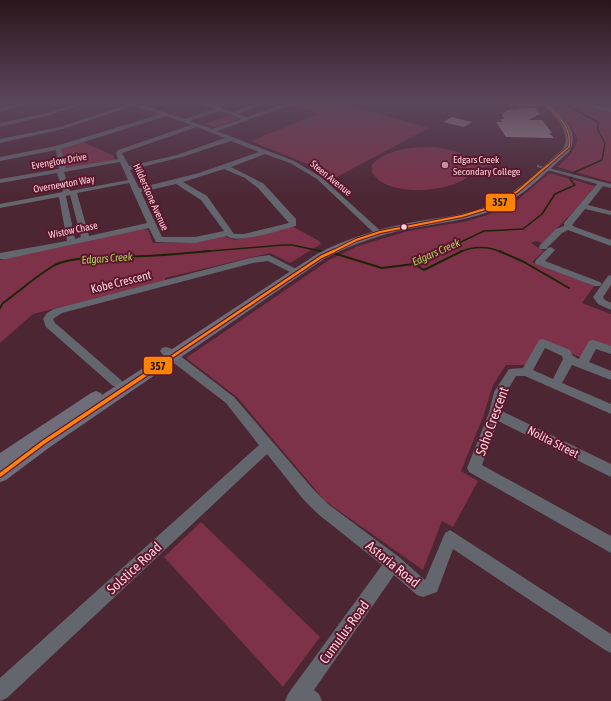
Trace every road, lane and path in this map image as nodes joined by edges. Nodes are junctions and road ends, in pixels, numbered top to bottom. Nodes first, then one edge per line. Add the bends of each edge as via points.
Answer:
1 (39, 133) edge
2 (108, 133) edge
3 (177, 133) edge
4 (218, 133) edge
5 (562, 133) edge
6 (76, 136) dead end
7 (232, 138) junction
8 (85, 140) junction
9 (0, 141) edge
10 (57, 148) junction
11 (266, 151) junction
12 (0, 159) edge
13 (122, 160) junction
14 (225, 167) junction
15 (544, 167) junction
16 (126, 169) junction
17 (62, 171) junction
18 (0, 181) edge
19 (131, 181) junction
20 (178, 182) junction
21 (602, 183) junction
22 (611, 186) edge
23 (136, 191) junction
24 (67, 193) junction
25 (0, 206) edge
26 (583, 206) junction
27 (611, 213) edge
28 (151, 225) junction
29 (568, 227) junction
30 (377, 231) junction
31 (228, 233) junction
32 (86, 239) junction
33 (71, 242) junction
34 (611, 243) edge
35 (0, 256) edge
36 (315, 258) junction
37 (293, 270) junction
38 (611, 278) edge
39 (597, 284) dead end
40 (611, 306) edge
41 (611, 350) edge
42 (174, 357) junction
43 (569, 360) junction
44 (582, 364) junction
45 (526, 372) junction
46 (611, 376) edge
47 (117, 383) junction
48 (555, 385) junction
49 (611, 409) edge
50 (495, 413) junction
51 (268, 445) junction
52 (0, 462) edge
53 (611, 471) edge
54 (0, 475) edge
55 (611, 546) edge
56 (393, 563) junction
57 (611, 644) edge
58 (0, 691) edge
59 (303, 698) edge

1 - 9 street
2 - 8 street
3 - 13 street, Hilderstone Avenue via 122,150 119,152
4 - 7 street, Steen Avenue
5 - 15 main road via 564,140 560,148
6 - 8 street
7 - 11 street, Steen Avenue
7 - 16 street via 168,159
8 - 10 street
10 - 12 street
10 - 17 street via 60,150
11 - 14 street
11 - 30 street, Steen Avenue via 311,172
13 - 16 street, Hilderstone Avenue
13 - 17 street, Evenglow Drive
14 - 20 street
14 - 31 street via 261,186 294,222 239,237
15 - 21 street
15 - 30 main road via 509,198 485,210 447,220
16 - 19 street, Hilderstone Avenue
17 - 18 street, Evenglow Drive
17 - 24 street
19 - 23 street, Hilderstone Avenue
19 - 24 street, Overnewton Way
20 - 23 street
20 - 31 street via 204,198
21 - 22 street
21 - 26 street
23 - 28 street, Hilderstone Avenue
24 - 25 street, Overnewton Way
24 - 32 street
24 - 33 street
26 - 27 street
26 - 29 street via 568,222
28 - 31 street, Hilderstone Avenue via 157,239 162,240 195,240
28 - 32 street, Wistow Chase
29 - 34 street
29 - 39 street via 559,230 539,262
30 - 36 main road via 338,245
32 - 33 street, Wistow Chase
33 - 35 street, Wistow Chase
36 - 37 main road
36 - 42 main road
37 - 42 main road
37 - 47 street, Kobe Crescent via 269,258 253,260 58,311 51,315 48,319 50,325
38 - 40 street via 598,297 601,302
41 - 44 street via 593,344
42 - 47 main road
42 - 51 street, Astoria Road via 230,400
42 - 54 main road via 44,442
43 - 44 street
43 - 45 street via 566,353 543,343
43 - 48 street
44 - 46 street
45 - 48 street
45 - 50 street, Soho Crescent via 513,372 500,392
47 - 52 main road
48 - 49 street
50 - 53 street, Nolita Street
50 - 55 street, Soho Crescent via 474,468
51 - 56 street, Astoria Road via 323,509
51 - 58 street, Solstice Road
56 - 57 street, Astoria Road via 423,589 431,586 450,538
56 - 59 street, Cumulus Road

